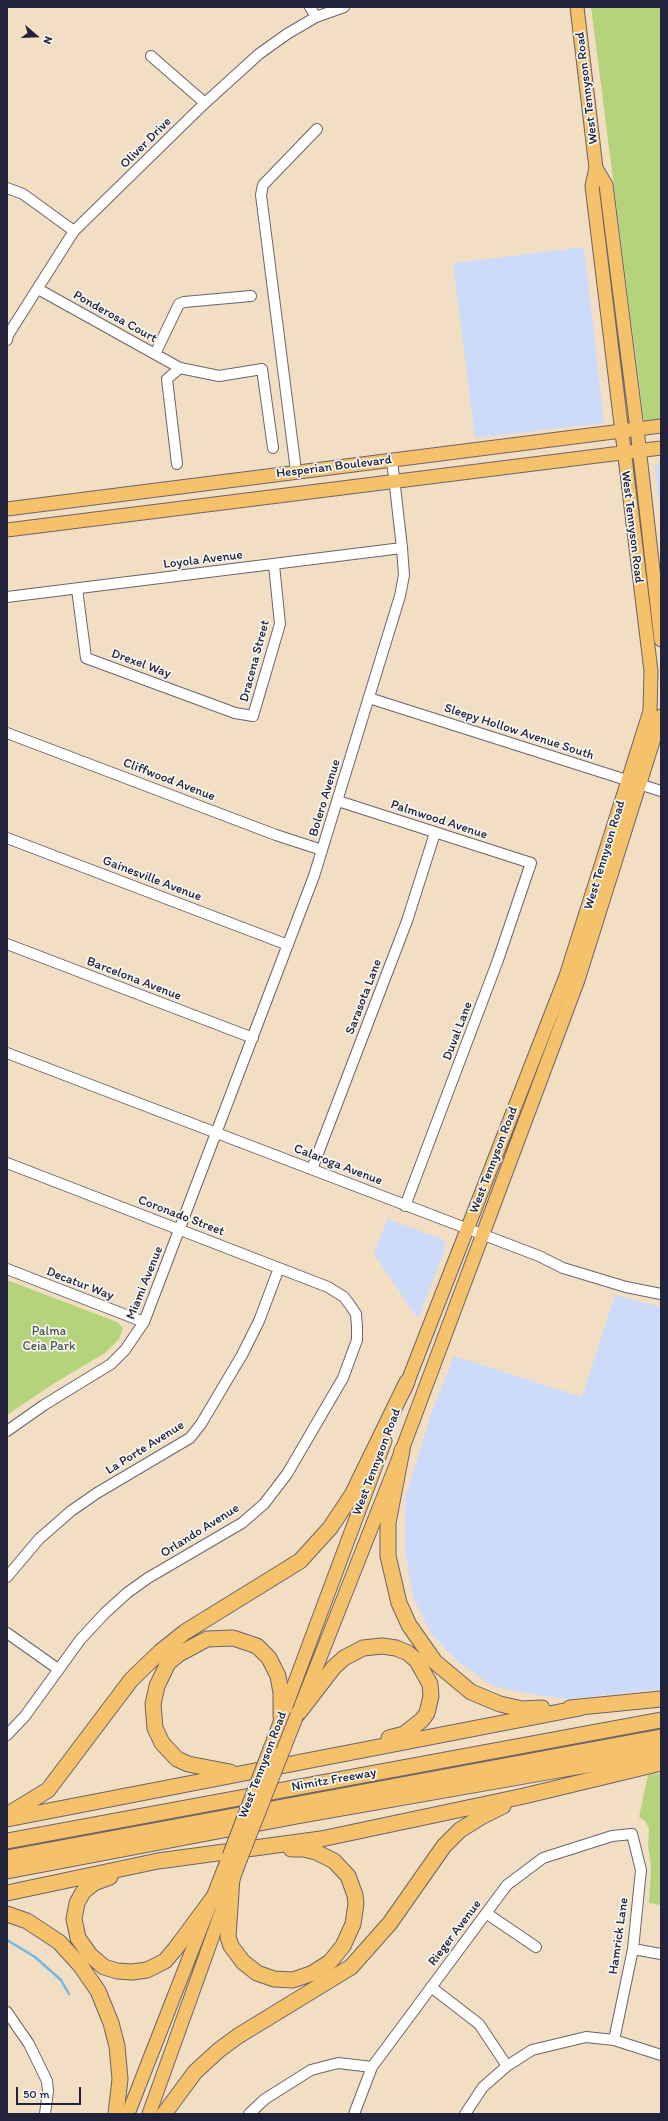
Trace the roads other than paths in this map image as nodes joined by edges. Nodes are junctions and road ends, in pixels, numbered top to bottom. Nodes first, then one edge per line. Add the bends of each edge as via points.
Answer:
1 (310, 7) edge
2 (344, 7) edge
3 (577, 7) edge
4 (316, 17) junction
5 (151, 56) dead end
6 (205, 103) junction
7 (317, 129) dead end
8 (596, 168) junction
9 (7, 188) edge
10 (74, 231) junction
11 (38, 289) junction
12 (252, 296) dead end
13 (7, 340) edge
14 (155, 354) junction
15 (180, 368) junction
16 (661, 426) edge
17 (637, 429) junction
18 (621, 431) junction
19 (273, 448) dead end
20 (661, 448) edge
21 (639, 451) junction
22 (623, 452) junction
23 (392, 460) junction
24 (177, 464) dead end
25 (296, 471) junction
26 (394, 481) junction
27 (7, 509) edge
28 (7, 530) edge
29 (402, 548) junction
30 (274, 565) junction
31 (77, 589) junction
32 (7, 597) edge
33 (661, 640) edge
34 (369, 698) junction
35 (253, 716) joint
36 (661, 716) edge
37 (7, 733) edge
38 (634, 782) junction
39 (661, 791) edge
40 (338, 800) junction
41 (435, 833) junction
42 (7, 838) edge
43 (322, 850) junction
44 (532, 863) joint
45 (7, 944) edge
46 (288, 945) junction
47 (253, 1038) junction
48 (7, 1054) edge
49 (217, 1133) junction
50 (7, 1163) edge
51 (312, 1169) junction
52 (405, 1206) junction
53 (467, 1229) junction
54 (180, 1230) junction
55 (483, 1235) junction
56 (279, 1268) junction
57 (7, 1270) edge
58 (661, 1294) edge
59 (344, 1297) joint
60 (144, 1322) junction
61 (407, 1382) junction
62 (7, 1431) edge
63 (402, 1450) junction
64 (7, 1577) edge
65 (7, 1633) edge
66 (58, 1669) junction
67 (661, 1699) edge
68 (580, 1708) junction
69 (297, 1715) junction
70 (281, 1717) junction
71 (661, 1720) edge
72 (7, 1735) edge
73 (661, 1737) edge
74 (661, 1752) edge
75 (335, 1756) junction
76 (661, 1764) edge
77 (238, 1774) junction
78 (524, 1796) junction
79 (7, 1815) edge
80 (7, 1819) edge
81 (632, 1834) joint
82 (7, 1841) edge
83 (237, 1855) junction
84 (7, 1858) edge
85 (158, 1861) junction
86 (7, 1871) edge
87 (232, 1878) junction
88 (7, 1893) edge
89 (213, 1898) junction
90 (486, 1913) junction
91 (7, 1914) edge
92 (536, 1947) dead end
93 (633, 1949) junction
94 (661, 1954) edge
95 (431, 1988) junction
96 (7, 2012) edge
97 (614, 2040) junction
98 (661, 2055) edge
99 (507, 2066) junction
100 (372, 2067) junction
101 (45, 2114) edge
102 (116, 2114) edge
103 (128, 2114) edge
104 (149, 2114) edge
105 (164, 2114) edge
106 (249, 2114) edge
107 (354, 2114) edge
108 (465, 2114) edge

1 - 4 street
2 - 4 street, Oliver Drive
3 - 8 main road, West Tennyson Road
4 - 6 street, Oliver Drive via 273,43
5 - 6 street
6 - 10 street, Oliver Drive
7 - 25 street via 263,185 261,195
8 - 17 main road, West Tennyson Road via 606,185
8 - 18 main road, West Tennyson Road via 592,186
9 - 10 street via 23,194
10 - 11 street, Oliver Drive
11 - 13 street, Oliver Drive
11 - 14 street, Ponderosa Court
12 - 14 street via 179,304
14 - 15 street, Ponderosa Court
15 - 19 street, Ponderosa Court via 219,376 262,369
15 - 24 street via 167,379
16 - 17 main road, Hesperian Boulevard
17 - 18 main road, Hesperian Boulevard
17 - 21 main road, West Tennyson Road
18 - 22 main road, West Tennyson Road
18 - 23 main road, Hesperian Boulevard
20 - 21 main road, Hesperian Boulevard
21 - 22 main road, Hesperian Boulevard
21 - 33 main road, West Tennyson Road
22 - 26 main road, Hesperian Boulevard
22 - 38 main road, West Tennyson Road via 651,671 650,711
23 - 25 main road, Hesperian Boulevard
23 - 26 street, Bolero Avenue
25 - 27 main road, Hesperian Boulevard
26 - 28 main road, Hesperian Boulevard
26 - 29 street, Bolero Avenue
29 - 30 street, Loyola Avenue
29 - 34 street, Bolero Avenue via 404,575 400,596
30 - 31 street, Loyola Avenue
30 - 35 street, Dracena Street via 280,624
31 - 32 street, Loyola Avenue
31 - 35 street, Drexel Way via 86,658 235,713
34 - 38 street, Sleepy Hollow Avenue South
34 - 40 street, Bolero Avenue
36 - 38 main road, West Tennyson Road
37 - 43 street, Cliffwood Avenue
38 - 39 street, Sleepy Hollow Avenue South
38 - 53 main road, West Tennyson Road via 566,976
38 - 55 main road, West Tennyson Road via 578,980
40 - 41 street, Palmwood Avenue
40 - 43 street, Bolero Avenue
41 - 44 street, Palmwood Avenue
41 - 51 street, Sarasota Lane via 407,921
42 - 46 street, Gainesville Avenue
43 - 46 street, Bolero Avenue
44 - 52 street, Duval Lane
45 - 47 street, Barcelona Avenue
46 - 47 street, Bolero Avenue
47 - 49 street, Bolero Avenue
48 - 49 street, Calaroga Avenue
49 - 51 street, Calaroga Avenue
49 - 54 street, Miami Avenue
50 - 54 street, Coronado Street
51 - 52 street, Calaroga Avenue
52 - 53 street, Calaroga Avenue
53 - 55 street, Calaroga Avenue
53 - 61 main road, West Tennyson Road
54 - 56 street, Coronado Street
54 - 60 street, Miami Avenue
55 - 58 street, Calaroga Avenue via 587,1276
55 - 63 main road, West Tennyson Road
56 - 59 street, Coronado Street via 328,1287
56 - 64 street, La Porte Avenue via 259,1321 242,1355 190,1438 97,1493 72,1511 39,1539
57 - 60 street, Decatur Way
59 - 66 street, Orlando Avenue via 356,1314 357,1340 351,1359 335,1393 278,1486 264,1504 242,1523 148,1578 126,1594 80,1640
60 - 62 street, Miami Avenue via 126,1350 111,1364
61 - 70 main road, West Tennyson Road
61 - 79 highway via 352,1495 335,1522 305,1556 282,1574 185,1632 160,1652 131,1680 48,1790
63 - 68 highway via 388,1523 388,1556 399,1603 422,1645 435,1662 455,1680 486,1699 522,1709
63 - 69 main road, West Tennyson Road
65 - 66 street
66 - 72 street, Orlando Avenue via 25,1716
67 - 68 highway
68 - 75 highway
69 - 75 highway via 334,1667 355,1651 382,1646 396,1648 408,1653 417,1661 430,1684 431,1696 422,1720 404,1734
69 - 83 main road, West Tennyson Road, bridge
70 - 77 highway via 278,1676 269,1658 257,1646 233,1638 207,1639 168,1663 157,1686 153,1704 155,1728 162,1742 177,1759 188,1764
70 - 83 main road, West Tennyson Road, bridge
71 - 82 highway, Nimitz Freeway
73 - 84 highway
74 - 86 highway via 297,1816
75 - 77 highway
76 - 78 highway
77 - 80 highway
78 - 83 highway
78 - 105 highway via 481,1816 460,1830 440,1852 390,1923 351,1967 219,2050 195,2072
81 - 90 street, Rieger Avenue via 612,1836 543,1858 507,1884
81 - 93 street, Hamrick Lane via 641,1870
83 - 85 highway
83 - 87 main road, West Tennyson Road
83 - 87 highway via 304,1849 326,1856 342,1868 352,1884 356,1904 353,1924 338,1954 322,1968 303,1978 284,1980 264,1977 257,1973 236,1954 228,1937
83 - 89 main road, West Tennyson Road
85 - 88 highway
85 - 89 highway via 97,1881 86,1889 79,1899 74,1919 78,1938 90,1955 104,1967 132,1972 147,1970 160,1963 176,1948
87 - 104 main road, West Tennyson Road
89 - 103 main road, West Tennyson Road
90 - 92 street
90 - 95 street, Rieger Avenue
91 - 102 highway via 27,1921 59,1942 80,1965 98,1991 117,2046 120,2079
93 - 94 street
93 - 97 street, Hamrick Lane
95 - 99 street via 479,2024
95 - 100 street, Rieger Avenue
96 - 101 street via 29,2044 47,2081
97 - 98 street
97 - 99 street via 586,2037 560,2042 532,2050
99 - 108 street via 483,2087
100 - 106 street via 338,2063 311,2070 265,2099
100 - 107 street, Rieger Avenue

